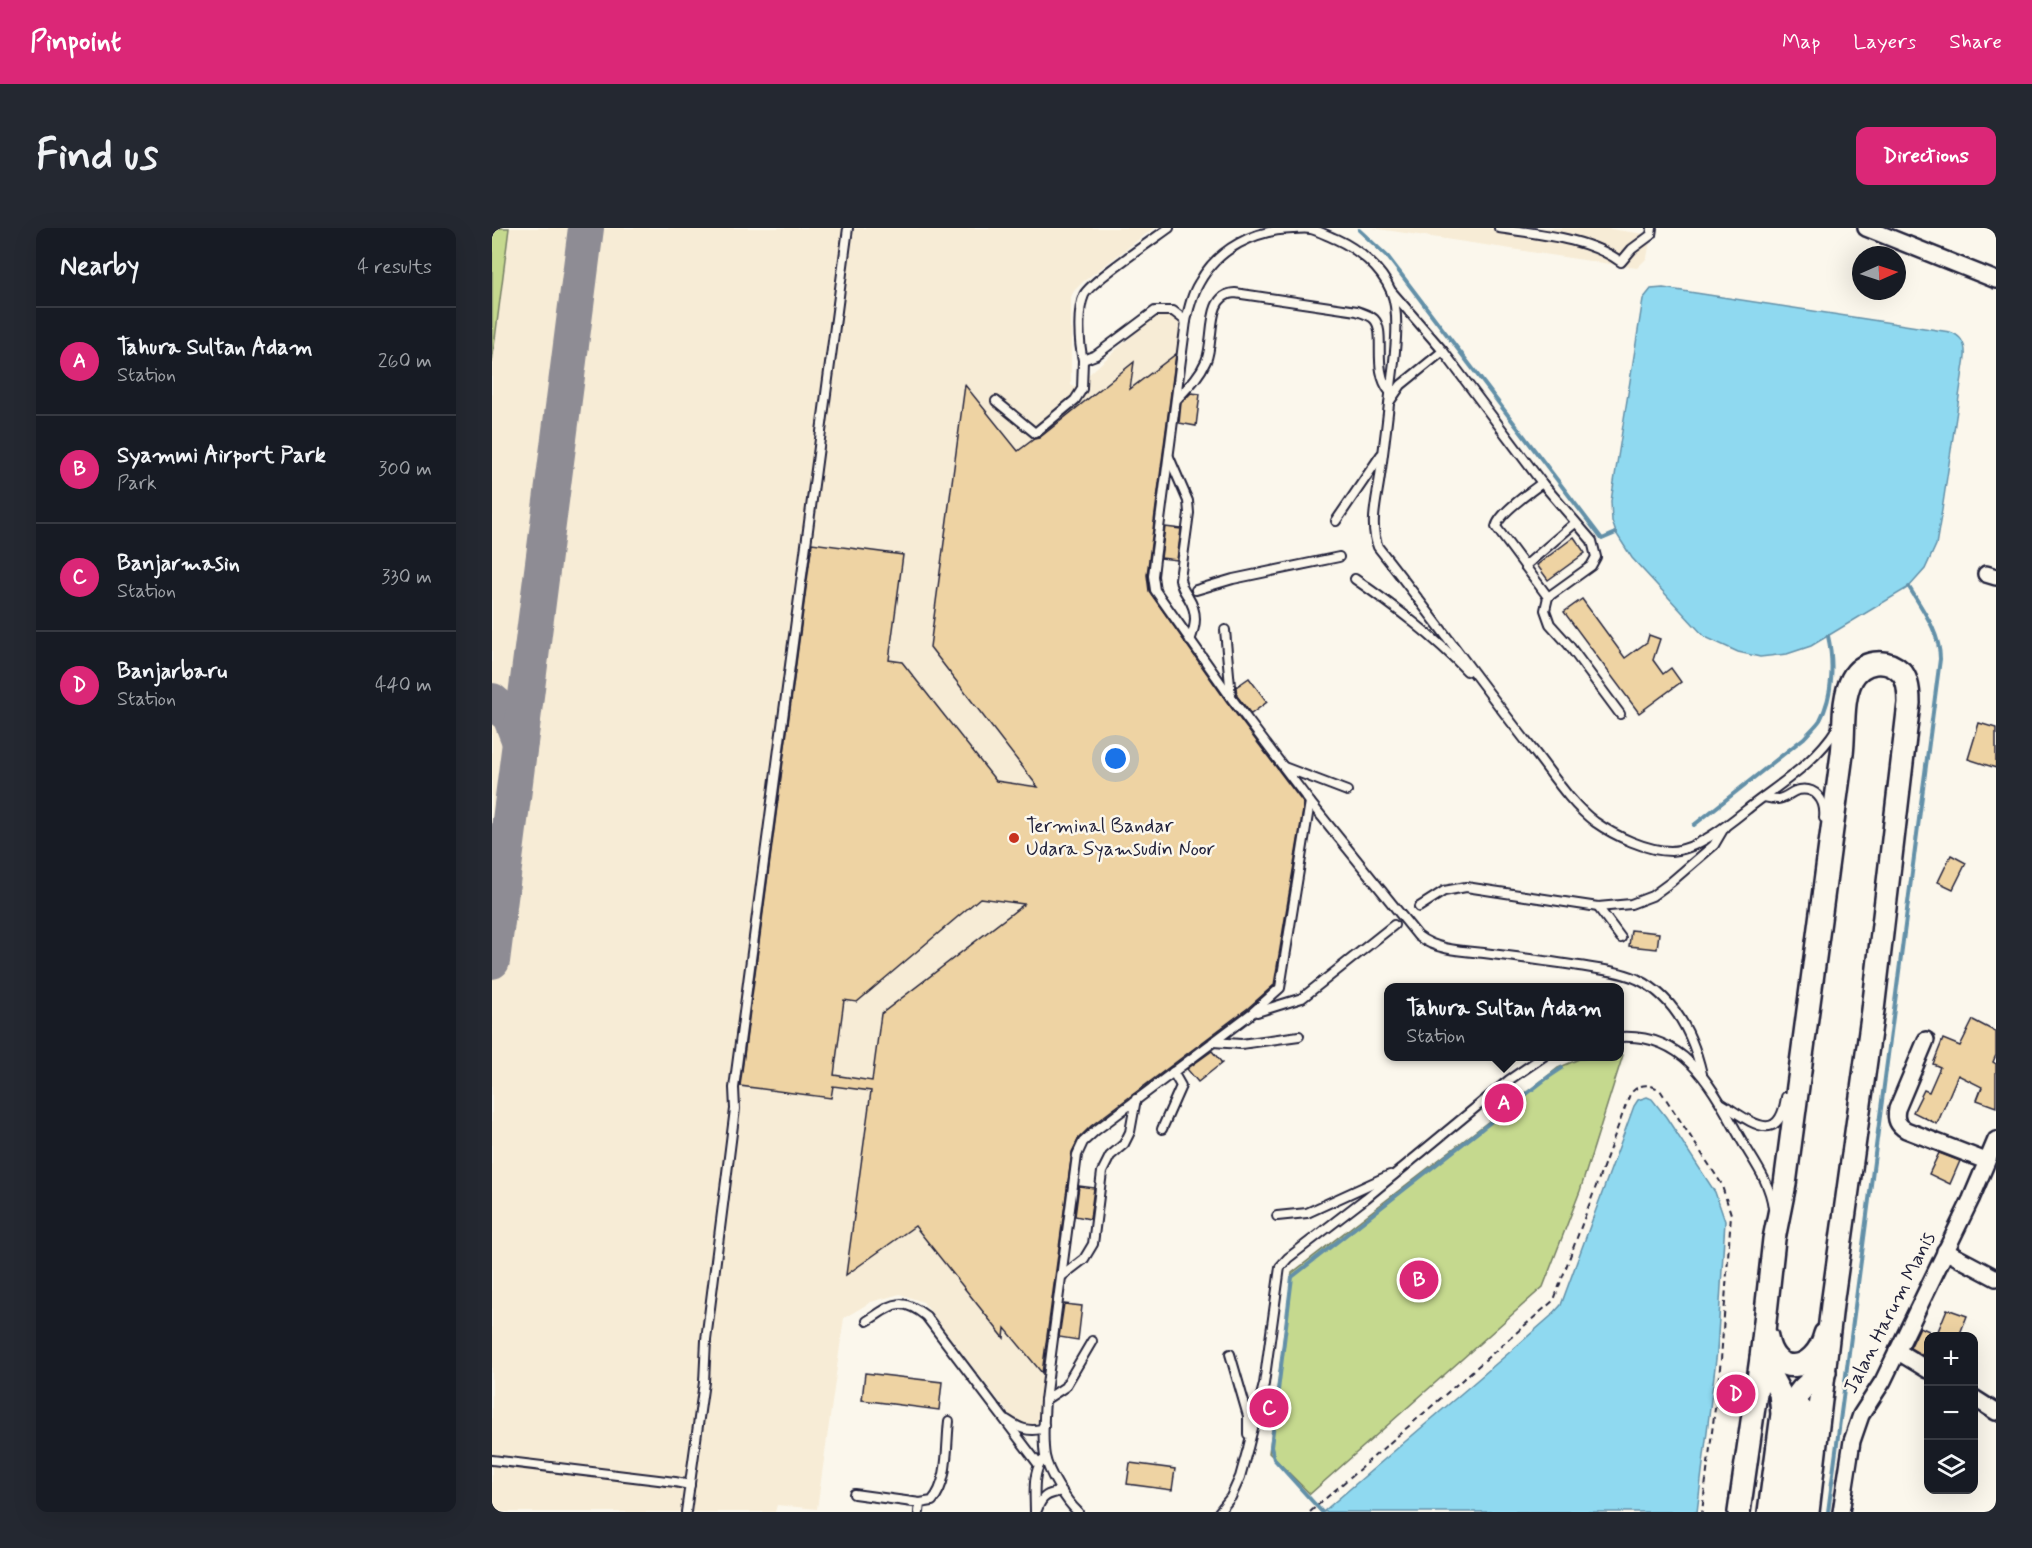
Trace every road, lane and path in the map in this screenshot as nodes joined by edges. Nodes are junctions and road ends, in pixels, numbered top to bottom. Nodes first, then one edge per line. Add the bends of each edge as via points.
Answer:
1 (848, 228) edge
2 (1169, 228) edge
3 (1499, 228) edge
4 (1652, 228) edge
5 (1866, 228) edge
6 (1308, 229) edge
7 (1996, 280) edge
8 (1391, 292) junction
9 (1186, 321) junction
10 (1443, 351) junction
11 (1083, 360) junction
12 (1390, 392) junction
13 (1177, 399) junction
14 (996, 400) dead end
15 (1389, 403) junction
16 (1384, 451) junction
17 (1168, 457) junction
18 (1542, 483) junction
19 (1336, 521) dead end
20 (1575, 523) junction
21 (1339, 557) dead end
22 (1525, 566) junction
23 (1355, 579) dead end
24 (1196, 591) dead end
25 (1548, 597) junction
26 (1225, 630) dead end
27 (1190, 641) junction
28 (1486, 692) junction
29 (1232, 699) junction
30 (1620, 714) dead end
31 (1843, 717) junction
32 (1284, 767) junction
33 (1347, 791) dead end
34 (1764, 797) junction
35 (1310, 802) junction
36 (1823, 822) dead end
37 (1724, 827) junction
38 (1419, 907) dead end
39 (1598, 907) junction
40 (1394, 926) dead end
41 (1621, 938) dead end
42 (1252, 1013) junction
43 (1299, 1036) dead end
44 (1624, 1037) edge
45 (1926, 1040) dead end
46 (1213, 1042) junction
47 (1537, 1061) edge
48 (1173, 1072) junction
49 (1702, 1074) junction
50 (1787, 1093) dead end
51 (1136, 1099) junction
52 (1722, 1104) junction
53 (1162, 1129) dead end
54 (1996, 1140) edge
55 (1986, 1161) junction
56 (1397, 1172) junction
57 (1277, 1216) dead end
58 (1774, 1239) junction
59 (1945, 1251) junction
60 (1062, 1276) junction
61 (1996, 1278) edge
62 (1832, 1305) junction
63 (867, 1321) dead end
64 (1766, 1321) junction
65 (1092, 1341) dead end
66 (1897, 1351) junction
67 (1230, 1354) dead end
68 (1761, 1358) junction
69 (1924, 1367) edge
70 (1825, 1372) junction
71 (1046, 1400) junction
72 (1978, 1401) edge
73 (1996, 1412) edge
74 (1001, 1416) junction
75 (948, 1421) dead end
76 (1044, 1425) junction
77 (1248, 1448) junction
78 (1045, 1457) junction
79 (492, 1460) edge
80 (1039, 1465) junction
81 (690, 1485) junction
82 (1062, 1491) junction
83 (854, 1494) dead end
84 (920, 1503) junction
85 (686, 1512) edge
86 (919, 1512) edge
87 (1036, 1512) edge
88 (1078, 1512) edge
89 (1219, 1512) edge
90 (1310, 1512) edge
91 (1702, 1512) edge
92 (1730, 1512) edge
93 (1739, 1512) edge
94 (1749, 1512) edge
95 (1759, 1512) edge
96 (1769, 1512) edge
97 (1778, 1512) edge
98 (1788, 1512) edge
99 (1798, 1512) edge
100 (1808, 1512) edge
101 (1841, 1512) edge

1 - 81 lane via 734,1088 735,1109
2 - 11 lane via 1085,293 1081,306
3 - 4 lane via 1598,249 1621,262 1651,235
5 - 7 street
6 - 8 lane via 1345,243 1361,254
6 - 9 lane via 1259,233 1224,253 1198,283
8 - 10 lane
8 - 12 lane via 1396,317
9 - 11 lane via 1173,311 1155,311 1096,355
9 - 13 lane
10 - 15 lane via 1401,385
10 - 18 lane
11 - 14 lane via 1082,389 1075,400 1035,433
12 - 13 lane via 1381,373 1380,329 1374,319 1357,311 1227,293 1215,310 1205,364
12 - 15 lane
13 - 17 lane
15 - 16 lane
16 - 19 lane
16 - 28 lane via 1373,525 1378,547
17 - 27 lane via 1188,501 1180,579 1196,623
17 - 27 lane via 1153,576 1155,590
18 - 20 lane
18 - 22 lane via 1497,521 1496,527
20 - 22 lane
20 - 25 lane via 1592,542 1596,557 1591,566
21 - 24 lane via 1233,579
22 - 25 lane
23 - 28 lane via 1448,651
25 - 30 lane via 1545,610 1550,624
26 - 29 lane
27 - 29 lane
28 - 37 lane via 1577,806 1596,823 1654,849 1673,851
29 - 32 lane
31 - 34 lane via 1826,745
31 - 58 street via 1842,754 1785,1184
31 - 62 street via 1851,680 1858,671 1881,662 1902,672 1909,692 1896,823
32 - 33 lane
32 - 35 lane
34 - 36 lane via 1779,799 1797,790 1816,793 1824,805
34 - 37 lane
35 - 42 lane via 1280,988
35 - 49 lane via 1426,943 1612,971 1636,979 1667,1001 1679,1016 1696,1050
37 - 39 lane via 1714,845 1652,896 1631,904
38 - 39 lane via 1444,891 1466,887
39 - 41 lane
40 - 42 lane via 1302,998
42 - 46 lane
43 - 46 lane via 1241,1044
44 - 49 lane via 1648,1038 1668,1045
45 - 55 street via 1897,1109 1896,1121 1906,1130
46 - 48 lane
47 - 56 lane
48 - 51 lane
48 - 53 lane via 1181,1086
49 - 52 lane
50 - 52 lane via 1782,1116 1771,1126 1753,1124
51 - 60 lane via 1130,1132 1102,1172 1093,1244 1084,1259
51 - 60 lane via 1083,1142 1077,1155
52 - 58 lane via 1766,1180
54 - 55 street, Jalan Harum Manis
55 - 59 street, Jalan Harum Manis
56 - 57 lane via 1307,1212
56 - 77 lane via 1280,1267 1264,1384
58 - 64 street
59 - 61 street
59 - 66 street, Jalan Harum Manis
60 - 71 lane
62 - 64 street via 1817,1354 1800,1365 1776,1358 1768,1347
62 - 70 street
63 - 74 lane via 894,1305 916,1308 933,1324
64 - 68 street
65 - 71 lane via 1065,1387
66 - 69 street
66 - 101 street, Jalan Harum Manis via 1861,1415 1852,1441
67 - 77 lane via 1248,1416
68 - 92 street via 1746,1393
68 - 93 street
68 - 94 street via 1762,1412
68 - 95 street via 1772,1412
68 - 96 street via 1780,1393 1782,1413
70 - 97 street via 1801,1390 1793,1402
70 - 98 street via 1803,1405
70 - 99 street via 1815,1396
70 - 100 street
71 - 76 lane
72 - 73 street
74 - 76 lane via 1032,1431
74 - 80 lane
75 - 84 lane via 941,1488 932,1501
76 - 78 lane
77 - 89 lane via 1231,1497
78 - 80 lane
78 - 82 lane
79 - 81 lane
80 - 87 lane
81 - 85 lane
82 - 87 lane via 1044,1496
82 - 88 lane
83 - 84 lane
84 - 86 lane
90 - 91 path via 1554,1300 1630,1094 1644,1084 1660,1090 1721,1183 1731,1214 1721,1360

